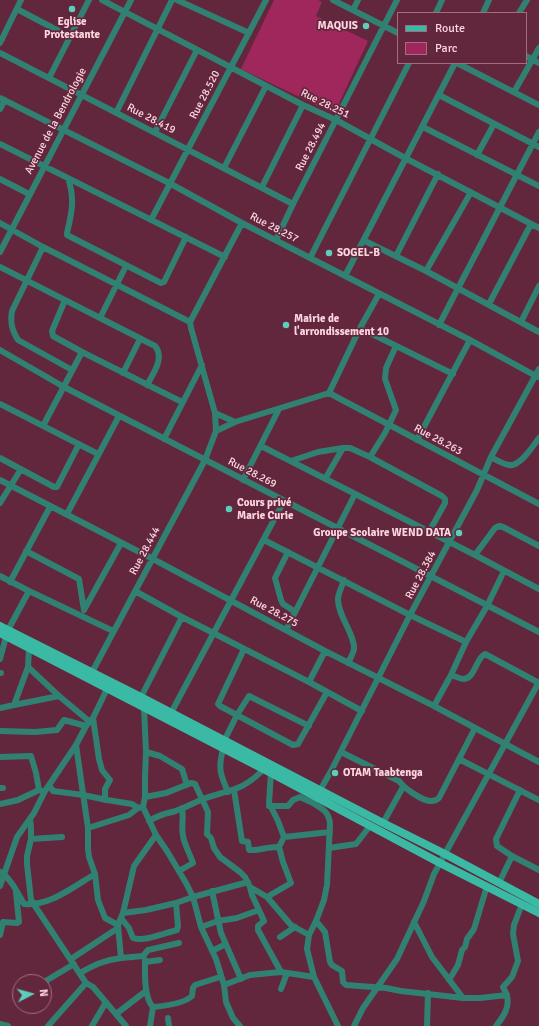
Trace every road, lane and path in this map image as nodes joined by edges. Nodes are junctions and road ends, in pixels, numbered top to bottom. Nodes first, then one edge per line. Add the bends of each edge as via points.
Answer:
1 (22, 0) edge
2 (89, 0) edge
3 (102, 0) edge
4 (131, 0) edge
5 (172, 0) edge
6 (177, 0) edge
7 (333, 0) edge
8 (358, 0) edge
9 (397, 0) edge
10 (442, 0) edge
11 (489, 0) edge
12 (527, 0) edge
13 (265, 1) edge
14 (17, 9) junction
15 (353, 10) junction
16 (124, 12) junction
17 (438, 12) edge
18 (483, 12) edge
19 (520, 12) edge
20 (383, 26) junction
21 (158, 29) junction
22 (249, 33) junction
23 (397, 33) edge
24 (70, 37) junction
25 (0, 43) edge
26 (539, 48) edge
27 (197, 50) junction
28 (0, 53) edge
29 (527, 57) edge
30 (533, 60) junction
31 (539, 63) edge
32 (408, 64) edge
33 (455, 64) edge
34 (458, 64) edge
35 (231, 67) junction
36 (49, 78) junction
37 (266, 86) junction
38 (514, 92) junction
39 (82, 95) junction
40 (439, 95) junction
41 (2, 99) edge
42 (303, 105) junction
43 (539, 105) edge
44 (0, 109) edge
45 (116, 113) junction
46 (336, 120) junction
47 (494, 124) junction
48 (423, 127) junction
49 (63, 129) junction
50 (155, 132) junction
51 (539, 132) edge
52 (371, 139) junction
53 (0, 144) edge
54 (533, 144) junction
55 (539, 147) edge
56 (188, 149) junction
57 (477, 155) junction
58 (406, 158) junction
59 (44, 166) junction
60 (224, 168) junction
61 (438, 174) junction
62 (516, 175) junction
63 (68, 178) junction
64 (0, 179) edge
65 (171, 184) junction
66 (539, 186) edge
67 (262, 187) junction
68 (471, 192) junction
69 (29, 194) junction
70 (293, 204) junction
71 (500, 207) junction
72 (151, 220) junction
73 (0, 223) edge
74 (242, 223) junction
75 (531, 224) junction
76 (539, 228) edge
77 (11, 229) junction
78 (186, 237) junction
79 (276, 240) junction
80 (364, 241) junction
81 (43, 247) junction
82 (0, 252) edge
83 (396, 256) junction
84 (225, 257) junction
85 (310, 258) junction
86 (126, 266) junction
87 (0, 267) edge
88 (426, 271) junction
89 (345, 276) junction
90 (26, 281) junction
91 (116, 284) junction
92 (539, 286) edge
93 (457, 289) junction
94 (379, 294) junction
95 (65, 300) junction
96 (488, 304) junction
97 (100, 318) junction
98 (190, 322) junction
99 (520, 322) junction
100 (439, 324) junction
101 (360, 328) junction
102 (539, 332) edge
103 (140, 339) junction
104 (470, 340) junction
105 (396, 346) junction
106 (0, 350) edge
107 (82, 352) junction
108 (202, 365) junction
109 (539, 369) edge
110 (72, 370) junction
111 (123, 373) junction
112 (453, 374) junction
113 (537, 376) edge
114 (147, 385) junction
115 (64, 387) junction
116 (329, 393) junction
117 (182, 402) junction
118 (0, 404) edge
119 (279, 409) junction
120 (215, 413) junction
121 (119, 416) junction
122 (235, 422) junction
123 (388, 425) junction
124 (43, 426) junction
125 (216, 431) junction
126 (539, 438) edge
127 (164, 439) junction
128 (417, 440) junction
129 (79, 444) junction
130 (261, 446) junction
131 (343, 448) junction
132 (98, 454) junction
133 (370, 457) junction
134 (491, 457) junction
135 (0, 458) edge
136 (205, 460) junction
137 (291, 461) junction
138 (21, 469) junction
139 (484, 476) junction
140 (325, 479) junction
141 (0, 480) edge
142 (243, 480) junction
143 (10, 486) junction
144 (355, 494) junction
145 (284, 501) junction
146 (0, 503) edge
147 (539, 504) edge
148 (50, 507) junction
149 (66, 514) junction
150 (338, 529) junction
151 (429, 532) junction
152 (539, 537) edge
153 (264, 540) junction
154 (450, 542) junction
155 (121, 543) junction
156 (537, 545) edge
157 (26, 551) junction
158 (288, 552) junction
159 (475, 555) junction
160 (153, 559) junction
161 (317, 566) junction
162 (504, 571) junction
163 (0, 576) edge
164 (431, 578) junction
165 (344, 580) junction
166 (10, 582) junction
167 (539, 589) edge
168 (135, 591) junction
169 (29, 592) junction
170 (231, 601) junction
171 (487, 606) junction
172 (294, 611) junction
173 (83, 613) junction
174 (410, 615) junction
175 (182, 617) junction
176 (0, 626) edge
177 (286, 630) junction
178 (113, 631) junction
179 (213, 632) junction
180 (539, 632) edge
181 (5, 633) edge
182 (466, 642) junction
183 (29, 648) junction
184 (244, 649) junction
185 (324, 651) junction
186 (0, 659) edge
187 (348, 663) junction
188 (28, 667) junction
189 (451, 675) junction
190 (90, 676) junction
191 (378, 679) junction
192 (309, 682) junction
193 (539, 683) edge
194 (107, 689) junction
195 (327, 692) junction
196 (59, 696) junction
197 (141, 697) junction
198 (14, 705) junction
199 (434, 706) junction
200 (0, 708) edge
201 (144, 708) junction
202 (362, 711) junction
203 (171, 713) junction
204 (237, 715) junction
205 (90, 722) junction
206 (309, 726) junction
207 (475, 728) junction
208 (0, 731) edge
209 (505, 743) junction
210 (223, 745) junction
211 (76, 746) junction
212 (146, 752) junction
213 (341, 752) junction
214 (0, 757) edge
215 (459, 760) junction
216 (539, 762) edge
217 (263, 770) junction
218 (271, 773) junction
219 (488, 774) junction
220 (187, 785) junction
221 (49, 786) junction
222 (403, 787) junction
223 (520, 790) junction
224 (42, 791) junction
225 (231, 791) junction
226 (83, 795) junction
227 (145, 797) junction
228 (316, 797) junction
229 (203, 799) junction
230 (105, 800) junction
231 (539, 800) edge
232 (0, 804) edge
233 (269, 806) junction
234 (141, 808) junction
235 (182, 808) junction
236 (30, 819) junction
237 (149, 820) junction
238 (383, 823) junction
239 (370, 826) junction
240 (88, 828) junction
241 (330, 832) junction
242 (156, 835) junction
243 (62, 837) dead end
244 (284, 837) junction
245 (31, 839) junction
246 (279, 847) junction
247 (329, 848) junction
248 (445, 854) junction
249 (512, 856) junction
250 (440, 863) junction
251 (539, 870) edge
252 (179, 871) junction
253 (2, 873) edge
254 (94, 874) junction
255 (499, 883) junction
256 (249, 884) junction
257 (0, 886) edge
258 (487, 886) junction
259 (16, 890) junction
260 (212, 891) junction
261 (193, 897) junction
262 (267, 897) junction
263 (176, 903) junction
264 (522, 904) junction
265 (539, 904) edge
266 (34, 905) junction
267 (259, 910) junction
268 (539, 913) edge
269 (122, 915) junction
270 (218, 921) junction
271 (316, 921) junction
272 (414, 922) junction
273 (118, 927) junction
274 (201, 927) junction
275 (295, 927) junction
276 (0, 935) edge
277 (309, 935) junction
278 (280, 937) dead end
279 (179, 943) dead end
280 (226, 944) junction
281 (212, 951) junction
282 (121, 958) junction
283 (144, 959) junction
284 (160, 960) dead end
285 (72, 961) junction
286 (80, 973) junction
287 (284, 973) junction
288 (52, 976) edge
289 (220, 976) junction
290 (314, 977) junction
291 (241, 979) junction
292 (449, 980) junction
293 (86, 983) junction
294 (224, 986) junction
295 (378, 987) junction
296 (281, 989) dead end
297 (146, 991) junction
298 (428, 993) junction
299 (507, 995) junction
300 (463, 998) junction
301 (106, 1002) junction
302 (153, 1007) junction
303 (116, 1014) junction
304 (168, 1018) dead end
305 (0, 1024) edge
306 (8, 1026) edge
307 (48, 1026) edge
308 (92, 1026) edge
309 (126, 1026) edge
310 (150, 1026) edge
311 (169, 1026) edge
312 (240, 1026) edge
313 (338, 1026) edge
314 (354, 1026) edge
315 (427, 1026) edge
316 (496, 1026) edge

1 - 14 street
2 - 24 street
3 - 16 street, Rue 28.251
4 - 16 street, Avenue de la Bendrologie
5 - 21 street
6 - 22 street
7 - 15 street
8 - 15 street
9 - 20 street, Rue 28.494
10 - 17 street
11 - 18 street
12 - 19 street
13 - 22 street, Rue 28.520
14 - 24 street
14 - 25 street
15 - 20 street
16 - 21 street, Rue 28.251
16 - 39 street, Avenue de la Bendrologie
20 - 23 street
20 - 46 street, Rue 28.494
21 - 27 street, Rue 28.251
21 - 45 street
22 - 35 street, Rue 28.520
24 - 36 street
26 - 30 street
27 - 35 street, Rue 28.251
27 - 50 street
28 - 36 street, Rue 28.419
29 - 30 street
30 - 31 street
30 - 38 street
32 - 52 street
33 - 40 street
34 - 38 street
35 - 37 street, Rue 28.251
35 - 56 street, Rue 28.520
36 - 39 street, Rue 28.419
37 - 42 street, Rue 28.251
37 - 60 street
38 - 43 street
39 - 45 street, Rue 28.419
39 - 49 street, Avenue de la Bendrologie
40 - 47 street
40 - 48 street
41 - 44 street
41 - 49 street, Rue 28.257
42 - 46 street, Rue 28.251
42 - 67 street
45 - 50 street, Rue 28.419
46 - 52 street, Rue 28.251
46 - 70 street, Rue 28.494
47 - 54 street
47 - 57 street
48 - 57 street
48 - 58 street
49 - 59 street, Avenue de la Bendrologie
49 - 65 street, Rue 28.257
50 - 56 street, Rue 28.419
51 - 54 street
52 - 58 street, Rue 28.251
52 - 85 street
53 - 59 street
54 - 55 street
54 - 62 street
56 - 60 street, Rue 28.419
56 - 65 street, Rue 28.520
57 - 62 street
58 - 61 street, Rue 28.251
58 - 80 street
59 - 63 street
59 - 69 street, Avenue de la Bendrologie
60 - 67 street, Rue 28.419
61 - 68 street, Rue 28.251
61 - 83 street
62 - 66 street
62 - 71 street
63 - 72 street
63 - 86 street via 73,197 68,235
64 - 69 street
65 - 72 street, Rue 28.520
65 - 74 street, Rue 28.257
67 - 70 street, Rue 28.419
68 - 71 street, Rue 28.251
68 - 88 street
69 - 77 street, Avenue de la Bendrologie
70 - 79 street, Rue 28.494
71 - 75 street, Rue 28.251
71 - 93 street
72 - 78 street
73 - 77 street
74 - 79 street, Rue 28.257
74 - 84 street
75 - 76 street, Rue 28.251
75 - 96 street
77 - 81 street
77 - 82 street, Avenue de la Bendrologie
78 - 84 street
78 - 86 street via 164,282 161,283
79 - 85 street, Rue 28.257
80 - 83 street
80 - 89 street
81 - 90 street
81 - 91 street
83 - 88 street
84 - 98 street
85 - 89 street, Rue 28.257
86 - 91 street
87 - 90 street
88 - 93 street
89 - 94 street, Rue 28.257
90 - 95 street
90 - 110 street via 12,311 13,332 18,340
91 - 97 street
91 - 98 street
92 - 99 street
93 - 96 street
93 - 100 street
94 - 100 street, Rue 28.257
94 - 101 street
95 - 97 street
95 - 107 street via 52,334
96 - 99 street
97 - 103 street
98 - 108 street
99 - 102 street
100 - 104 street, Rue 28.257
101 - 105 street
101 - 116 street
103 - 111 street
103 - 114 street via 155,346 158,352 159,362
104 - 112 street
104 - 113 street, Rue 28.257
105 - 112 street
105 - 123 street via 385,373 396,410
106 - 115 street, Rue 28.269
107 - 110 street
107 - 111 street
108 - 117 street
108 - 120 street
109 - 113 street, Rue 28.384
110 - 115 street
111 - 114 street
112 - 128 street
113 - 134 street, Rue 28.384
114 - 117 street
115 - 121 street, Rue 28.269
115 - 124 street
116 - 119 street
116 - 123 street, Rue 28.263
117 - 127 street
118 - 124 street
119 - 122 street
119 - 130 street
120 - 122 street
120 - 125 street
121 - 127 street, Rue 28.269
121 - 132 street
122 - 125 street
123 - 128 street, Rue 28.263
123 - 133 street
124 - 129 street
125 - 136 street, Rue 28.444
126 - 134 street via 522,460 514,465
127 - 136 street, Rue 28.269
128 - 139 street, Rue 28.263
129 - 132 street
129 - 138 street via 58,487
130 - 137 street
130 - 142 street
131 - 133 street via 350,448
131 - 137 street via 318,452
131 - 140 street
132 - 149 street
133 - 151 street via 445,499
134 - 139 street, Rue 28.384
135 - 138 street
136 - 142 street, Rue 28.269
136 - 160 street, Rue 28.444
137 - 140 street
138 - 143 street
139 - 147 street, Rue 28.263
139 - 154 street, Rue 28.384
140 - 144 street
141 - 143 street, Rue 28.275
142 - 145 street, Rue 28.269
143 - 146 street
143 - 148 street, Rue 28.275
144 - 150 street
144 - 151 street
145 - 150 street, Rue 28.269
145 - 153 street
148 - 149 street, Rue 28.275
148 - 157 street
149 - 155 street, Rue 28.275
150 - 161 street
150 - 164 street, Rue 28.269
151 - 154 street
152 - 156 street
153 - 158 street
153 - 170 street
154 - 159 street
154 - 164 street, Rue 28.384
155 - 160 street, Rue 28.275
155 - 173 street
156 - 159 street via 499,526
157 - 166 street
157 - 173 street via 78,579
158 - 161 street
158 - 172 street via 275,578 283,604
159 - 162 street
160 - 168 street, Rue 28.444
160 - 170 street, Rue 28.275
161 - 165 street
161 - 172 street
162 - 167 street
162 - 171 street
163 - 166 street
164 - 171 street, Rue 28.269
164 - 174 street, Rue 28.384
165 - 174 street
165 - 187 street via 338,599 340,612 354,647
166 - 169 street
168 - 175 street
168 - 178 street, Rue 28.444
169 - 173 street
169 - 181 street
170 - 177 street, Rue 28.275
170 - 179 street
171 - 180 street, Rue 28.269
171 - 182 street
172 - 177 street
173 - 178 street
174 - 182 street
174 - 191 street, Rue 28.384
175 - 179 street
175 - 197 street
176 - 181 main road
177 - 185 street, Rue 28.275
178 - 190 street, Rue 28.444
179 - 184 street
179 - 203 street
181 - 183 main road
181 - 186 street
181 - 190 main road
182 - 189 street
183 - 188 street
183 - 190 main road
184 - 192 street
184 - 204 street via 218,704
185 - 187 street, Rue 28.275
185 - 192 street
187 - 191 street, Rue 28.275
188 - 196 street
188 - 198 street
189 - 193 street via 463,679 468,677 485,654
189 - 199 street
190 - 194 main road
190 - 197 main road
191 - 199 street, Rue 28.275
191 - 202 street, Rue 28.384
192 - 195 street
193 - 209 street
194 - 201 main road
194 - 205 street
195 - 202 street
195 - 206 street
196 - 198 street
196 - 205 street
197 - 203 main road
198 - 200 street
199 - 207 street, Rue 28.275
201 - 210 main road
201 - 212 street
202 - 213 street, Rue 28.384
203 - 210 main road
204 - 206 street via 251,696
204 - 206 street via 293,745 298,744
204 - 210 street
205 - 208 street via 64,720 57,730
205 - 211 street
205 - 230 street via 98,759 110,780 105,789
207 - 209 street, Rue 28.275
207 - 215 street
209 - 216 street, Rue 28.275
209 - 219 street
210 - 217 main road
210 - 225 street via 219,764 221,775
210 - 228 main road
211 - 221 street
211 - 226 street
212 - 220 street via 160,756 182,769
212 - 227 street
213 - 222 street via 399,781
213 - 228 street, Rue 28.384
214 - 224 street via 31,756
215 - 219 street
215 - 222 street via 436,800 426,800
217 - 218 main road
217 - 225 street via 253,780
218 - 228 main road
218 - 233 street
219 - 223 street
219 - 248 street
220 - 227 street
220 - 229 street via 195,784
221 - 224 street
221 - 226 street via 53,791
222 - 238 street
223 - 231 street
223 - 249 street via 496,839 497,846
224 - 232 street
224 - 236 street
225 - 229 street
225 - 246 street via 241,836 243,842 248,842 249,850
226 - 230 street
226 - 240 street
227 - 234 street
228 - 233 street via 300,797 288,806
228 - 238 main road
228 - 239 main road
228 - 241 street via 329,816
229 - 235 street
229 - 256 street via 208,812 207,834 217,852 240,872
230 - 234 street
233 - 244 street
234 - 237 street
234 - 240 street via 129,815
235 - 237 street
235 - 252 street via 183,835 194,863
236 - 245 street
236 - 253 street via 18,837
237 - 242 street
238 - 248 main road
239 - 247 street via 356,844
239 - 250 main road
240 - 254 street via 89,857
241 - 244 street
241 - 247 street
242 - 252 street
242 - 269 street via 134,866
243 - 245 street
244 - 246 street
245 - 266 street via 26,856 31,900
246 - 262 street via 291,884
247 - 271 street via 327,886
248 - 250 street
248 - 255 main road
249 - 251 street
249 - 255 street
250 - 258 main road
250 - 272 street
252 - 261 street
253 - 257 street
253 - 259 street
254 - 266 street via 55,898
254 - 273 street via 98,900 105,918
255 - 265 main road
256 - 260 street
256 - 262 street
256 - 267 street
258 - 264 main road
258 - 292 street via 474,928
259 - 266 street via 24,904
259 - 276 street via 19,922 3,922
260 - 261 street
260 - 270 street
261 - 263 street
261 - 274 street
262 - 275 street
263 - 269 street
263 - 269 street via 177,930 149,938 132,938
264 - 268 main road
264 - 299 street via 513,934 518,961 512,977 503,988
266 - 285 street
267 - 270 street via 237,918
267 - 287 street via 264,921 258,926 258,930
269 - 273 street
270 - 274 street
270 - 280 street
271 - 277 street
271 - 295 street via 325,932 330,962 342,971 344,984
272 - 292 street via 430,953
272 - 295 street via 397,959
273 - 282 street
273 - 285 street
274 - 281 street
275 - 277 street
275 - 278 street
277 - 290 street via 307,952
279 - 283 street via 148,950
280 - 281 street
280 - 291 street
281 - 289 street
282 - 283 street
282 - 286 street via 107,960
283 - 284 street
283 - 297 street
285 - 286 street
285 - 288 street
286 - 293 street
287 - 290 street
287 - 291 street via 250,975
287 - 296 street
289 - 294 street
289 - 302 street via 195,985 189,999
290 - 313 street
291 - 294 street
292 - 300 street
293 - 301 street
293 - 307 street
294 - 312 street via 229,1010
295 - 298 street
295 - 314 street
297 - 302 street
297 - 303 street
298 - 300 street
298 - 315 street
299 - 300 street
299 - 316 street via 506,1013
301 - 303 street
301 - 308 street
302 - 310 street
303 - 309 street
304 - 311 street
305 - 306 street

